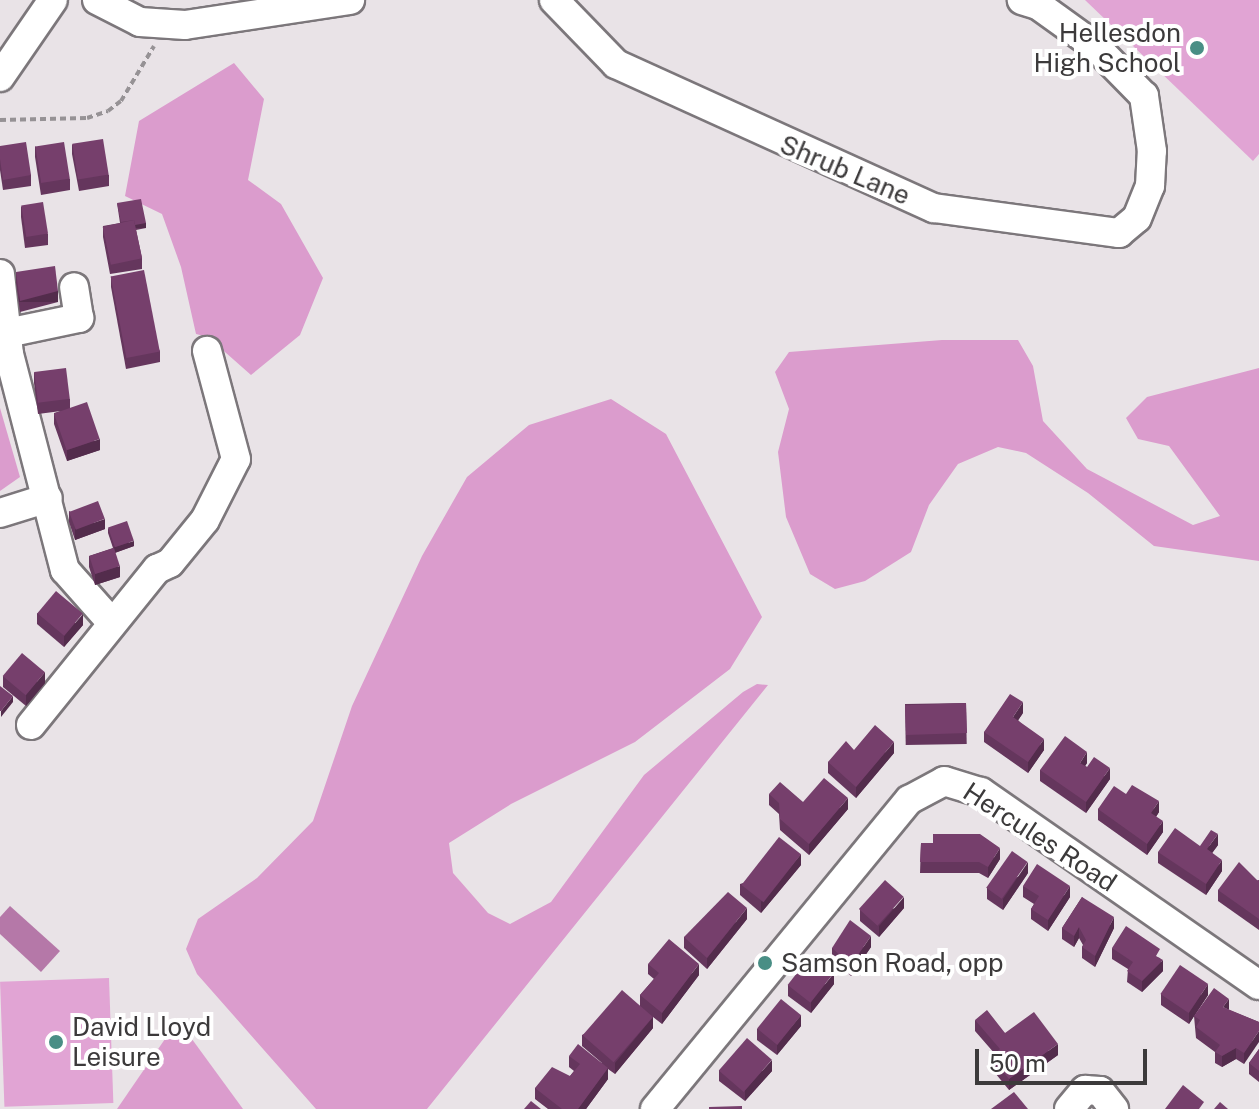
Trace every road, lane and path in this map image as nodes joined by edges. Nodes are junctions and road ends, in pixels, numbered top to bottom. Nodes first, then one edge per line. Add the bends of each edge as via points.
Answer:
1 (53, 0) edge
2 (97, 0) edge
3 (350, 0) edge
4 (554, 0) edge
5 (1022, 0) edge
6 (232, 9) edge
7 (171, 24) junction
8 (0, 77) edge
9 (0, 120) edge
10 (0, 274) edge
11 (74, 287) dead end
12 (5, 347) edge
13 (207, 351) dead end
14 (48, 498) junction
15 (0, 513) edge
16 (112, 623) junction
17 (31, 725) dead end
18 (1259, 985) edge
19 (655, 1109) edge
20 (1069, 1109) edge
21 (1114, 1109) edge

1 - 8 street
2 - 7 street via 140,22
3 - 6 street
4 - 5 street, Shrub Lane via 616,64 823,163 934,208 1119,233 1137,218 1150,186 1152,151 1144,96 1095,46 1038,5
6 - 7 street
7 - 9 path via 121,101 108,111 87,118
10 - 12 street
11 - 12 street via 79,318
12 - 14 street
13 - 16 street via 233,408 236,459 205,520
14 - 15 street
14 - 16 street via 65,570
16 - 17 street
18 - 19 street, Hercules Road via 981,792 962,782 944,781 909,800
20 - 21 street via 1085,1090 1100,1091

